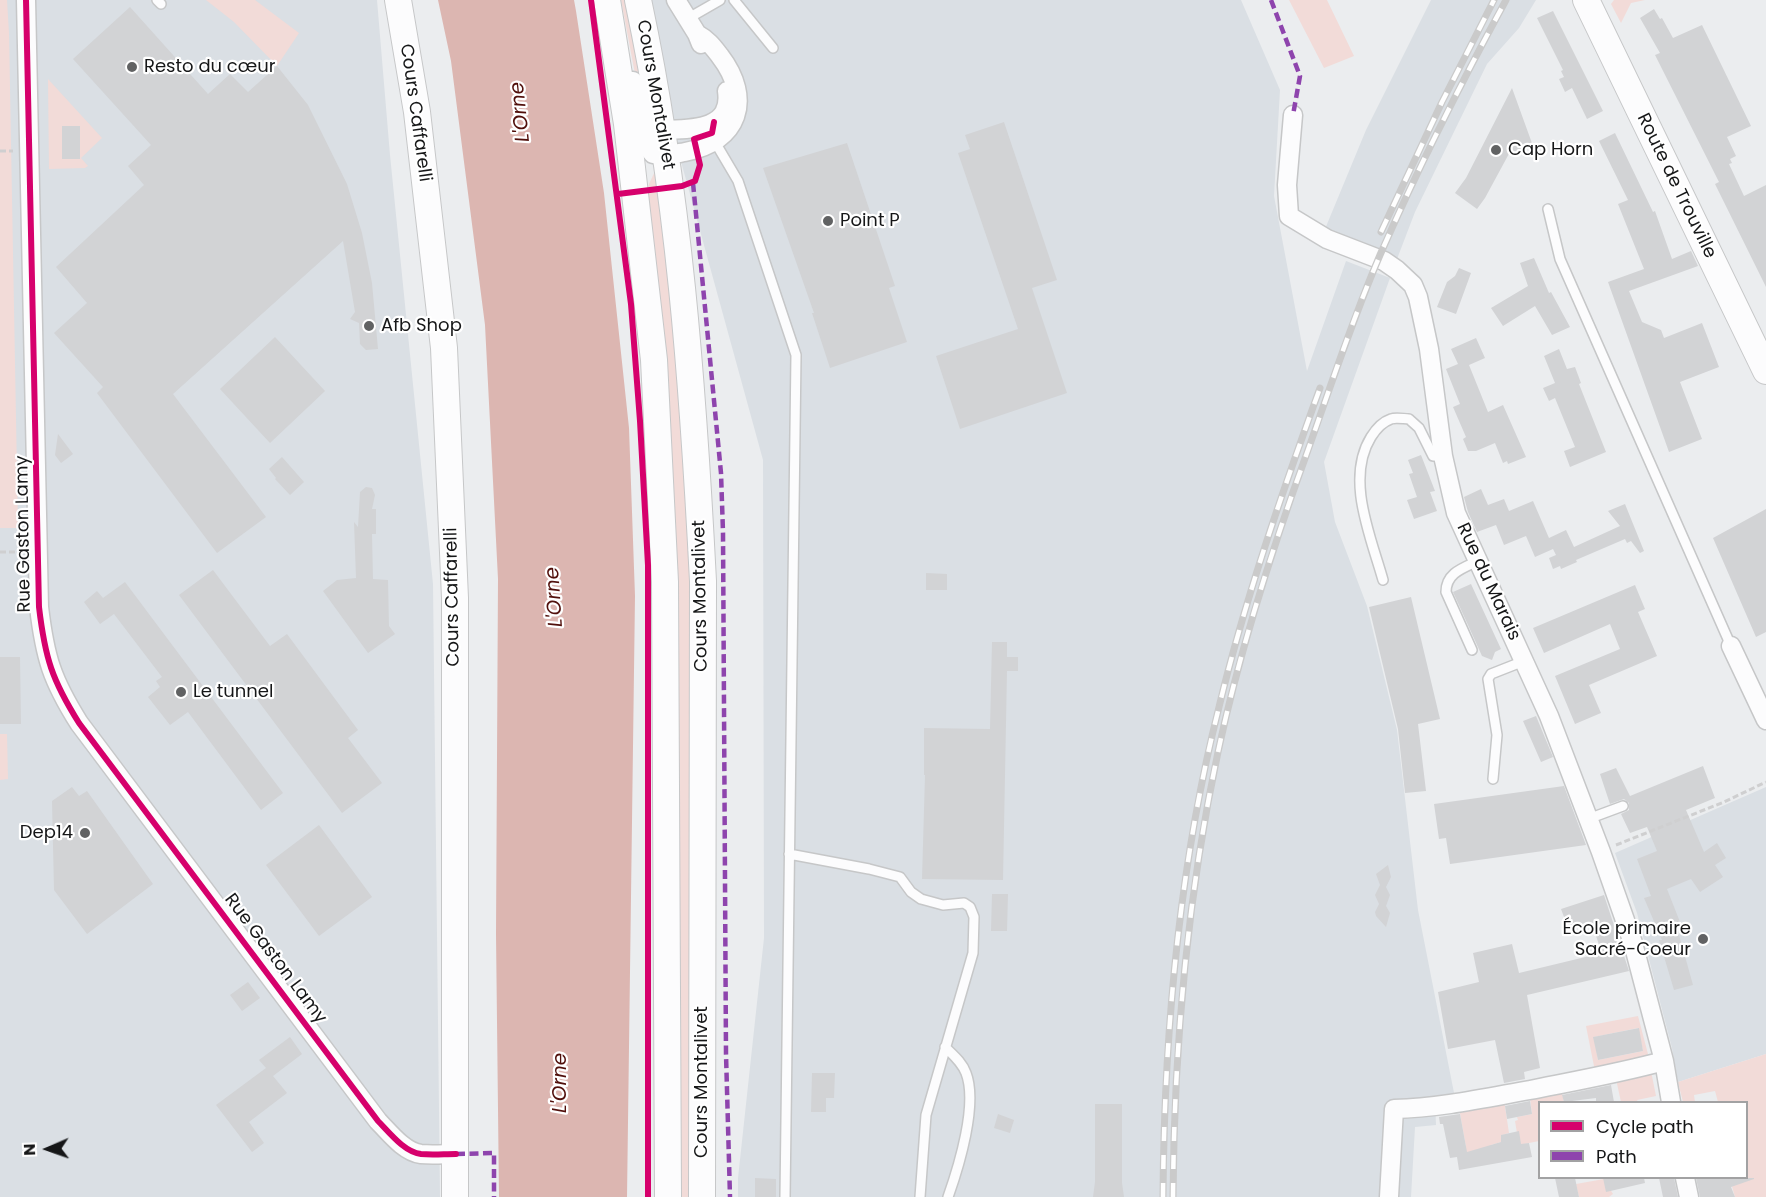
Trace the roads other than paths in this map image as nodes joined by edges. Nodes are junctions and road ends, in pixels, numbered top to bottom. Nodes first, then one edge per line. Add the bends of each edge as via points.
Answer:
1 (26, 0) edge
2 (398, 0) edge
3 (607, 0) edge
4 (676, 0) edge
5 (720, 0) edge
6 (734, 0) edge
7 (1586, 0) edge
8 (640, 8) edge
9 (692, 27) junction
10 (612, 30) junction
11 (773, 48) dead end
12 (1293, 115) dead end
13 (663, 130) junction
14 (715, 142) junction
15 (666, 155) junction
16 (1548, 209) dead end
17 (1766, 371) edge
18 (1443, 456) junction
19 (1478, 561) junction
20 (1383, 580) dead end
21 (1731, 646) joint
22 (1472, 650) dead end
23 (1524, 661) junction
24 (1766, 720) edge
25 (1493, 779) dead end
26 (1623, 806) dead end
27 (1588, 819) junction
28 (789, 854) junction
29 (945, 1047) junction
30 (1664, 1061) junction
31 (1671, 1101) edge
32 (456, 1154) junction
33 (1685, 1179) edge
34 (455, 1197) edge
35 (668, 1197) edge
36 (702, 1197) edge
37 (785, 1197) edge
38 (920, 1197) edge
39 (948, 1197) edge
40 (1389, 1197) edge
41 (1689, 1197) edge

1 - 32 street, Rue Gaston Lamy via 39,607 50,668 62,696 86,733 378,1121 414,1152
2 - 32 main road, Cours Caffarelli via 417,112 444,348 455,598
3 - 10 main road, Cours Montalivet
4 - 9 street
5 - 9 lane
6 - 11 lane
7 - 17 main road, Route de Trouville
8 - 13 main road, Cours Montalivet
9 - 13 street via 725,81 727,105 719,118 708,125
9 - 14 street via 729,67 738,94 730,129
10 - 15 street via 625,40 643,142 653,154
10 - 35 main road, Cours Montalivet via 627,124 654,360 665,582
12 - 18 street, Rue du Marais via 1287,185 1289,216 1327,239 1384,261 1413,285 1423,312
13 - 15 main road, Cours Montalivet
14 - 15 street via 705,148
14 - 28 lane via 738,181 796,356
15 - 36 main road, Cours Montalivet via 690,375 703,581
16 - 21 lane via 1560,259
18 - 19 street, Rue du Marais via 1456,513
18 - 20 lane via 1434,456 1419,428 1409,419 1392,418 1378,427 1364,449 1364,514
19 - 22 lane via 1449,578 1446,584
19 - 23 street, Rue du Marais
21 - 24 street
23 - 25 lane via 1491,674 1488,680 1497,735
23 - 27 street, Rue du Marais
26 - 27 lane
27 - 30 street, Rue du Marais via 1633,943
28 - 29 lane via 900,877 921,899 943,906 964,903 970,907 974,917 973,953
28 - 37 lane
29 - 38 lane via 926,1115
29 - 39 lane via 967,1074 970,1095 963,1154
30 - 31 street, Rue du Marais
30 - 40 street via 1424,1109 1394,1110
32 - 34 main road, Cours Caffarelli
33 - 41 street

